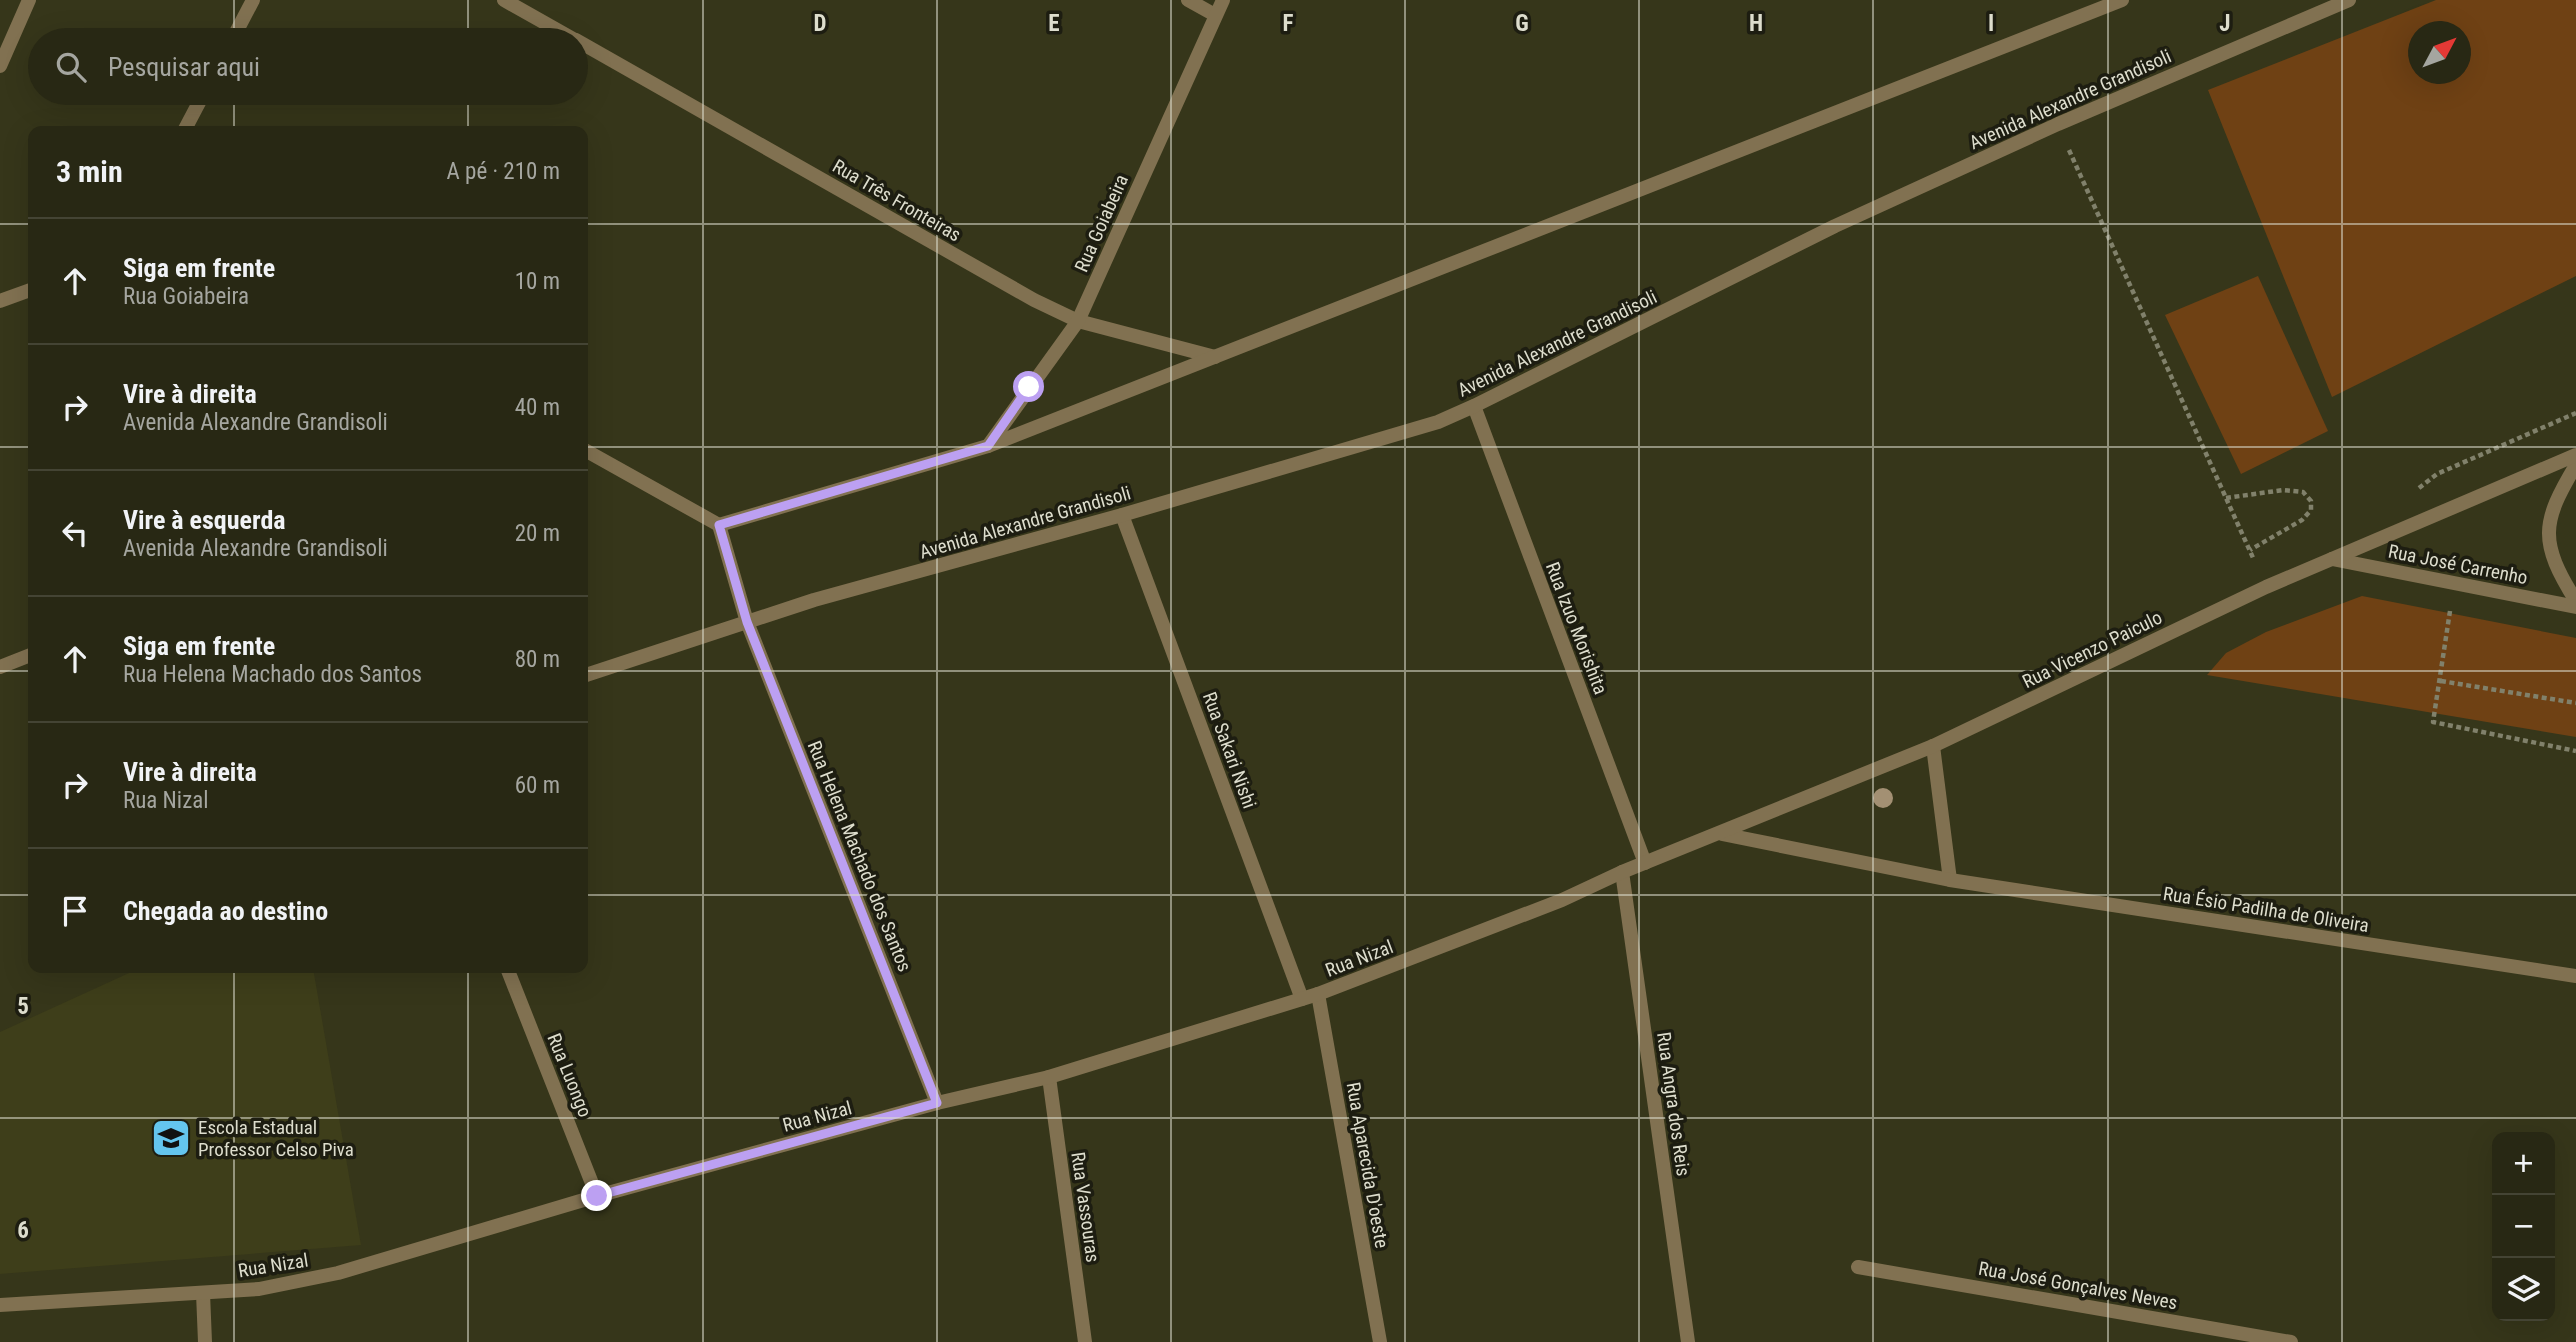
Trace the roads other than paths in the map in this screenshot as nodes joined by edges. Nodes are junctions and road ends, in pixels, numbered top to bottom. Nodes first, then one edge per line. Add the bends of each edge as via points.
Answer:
1 (29, 0) edge
2 (253, 0) edge
3 (504, 0) edge
4 (1188, 0) edge
5 (1223, 0) edge
6 (2122, 0) edge
7 (2349, 0) edge
8 (1215, 15) junction
9 (238, 28) edge
10 (554, 28) edge
11 (588, 47) edge
12 (0, 66) edge
13 (198, 105) edge
14 (187, 126) edge
15 (28, 291) edge
16 (0, 301) edge
17 (1078, 321) junction
18 (1215, 357) junction
19 (1474, 407) junction
20 (988, 446) junction
21 (588, 452) edge
22 (2576, 455) edge
23 (2576, 465) edge
24 (1122, 515) junction
25 (719, 525) junction
26 (2332, 559) junction
27 (2576, 601) edge
28 (2576, 607) edge
29 (747, 622) junction
30 (28, 656) edge
31 (0, 667) edge
32 (588, 674) edge
33 (1933, 746) junction
34 (1721, 833) junction
35 (1645, 863) junction
36 (1622, 872) junction
37 (1950, 880) junction
38 (509, 973) edge
39 (2576, 976) edge
40 (1318, 994) junction
41 (1302, 999) junction
42 (1049, 1077) junction
43 (937, 1103) junction
44 (597, 1196) junction
45 (1858, 1267) dead end
46 (203, 1293) junction
47 (0, 1305) edge
48 (205, 1342) edge
49 (1085, 1342) edge
50 (1380, 1342) edge
51 (1688, 1342) edge
52 (2291, 1342) edge

1 - 12 street
2 - 9 street
3 - 10 street, Rua Três Fronteiras
4 - 8 street
5 - 8 street, Rua Goiabeira
6 - 18 street
7 - 19 street, Avenida Alexandre Grandisoli via 2058,124 1835,226
8 - 17 street, Rua Goiabeira
11 - 17 street, Rua Três Fronteiras
13 - 14 street
15 - 16 street
17 - 18 street, Rua Três Fronteiras
17 - 20 street, Rua Goiabeira
18 - 20 street
19 - 24 street, Avenida Alexandre Grandisoli via 1438,422
19 - 35 street, Rua Izuo Morishita
20 - 25 street
21 - 25 street
22 - 26 street, Rua Vicenzo Paiculo
23 - 27 street, Rua José Carrenho via 2547,526 2551,554
24 - 29 street, Avenida Alexandre Grandisoli
24 - 41 street, Rua Sakari Nishi
25 - 29 street
26 - 28 street, Rua José Carrenho
26 - 33 street, Rua Vicenzo Paiculo
29 - 32 street, Avenida Alexandre Grandisoli
29 - 43 street, Rua Helena Machado dos Santos
30 - 31 street
33 - 34 street, Rua Vicenzo Paiculo
33 - 37 street
34 - 35 street, Rua Vicenzo Paiculo
34 - 37 street, Rua Ésio Padilha de Oliveira
35 - 36 street, Rua Vicenzo Paiculo
36 - 40 street, Rua Nizal via 1562,900
36 - 51 street, Rua Angra dos Reis
37 - 39 street, Rua Ésio Padilha de Oliveira
38 - 44 street, Rua Luongo
40 - 41 street, Rua Nizal
40 - 50 street, Rua Aparecida D'oeste
41 - 42 street, Rua Nizal
42 - 43 street, Rua Nizal
42 - 49 street, Rua Vassouras
43 - 44 street, Rua Nizal
44 - 46 street, Rua Nizal via 338,1273 259,1289
45 - 52 street, Rua José Gonçalves Neves
46 - 47 street, Rua Nizal
46 - 48 street

